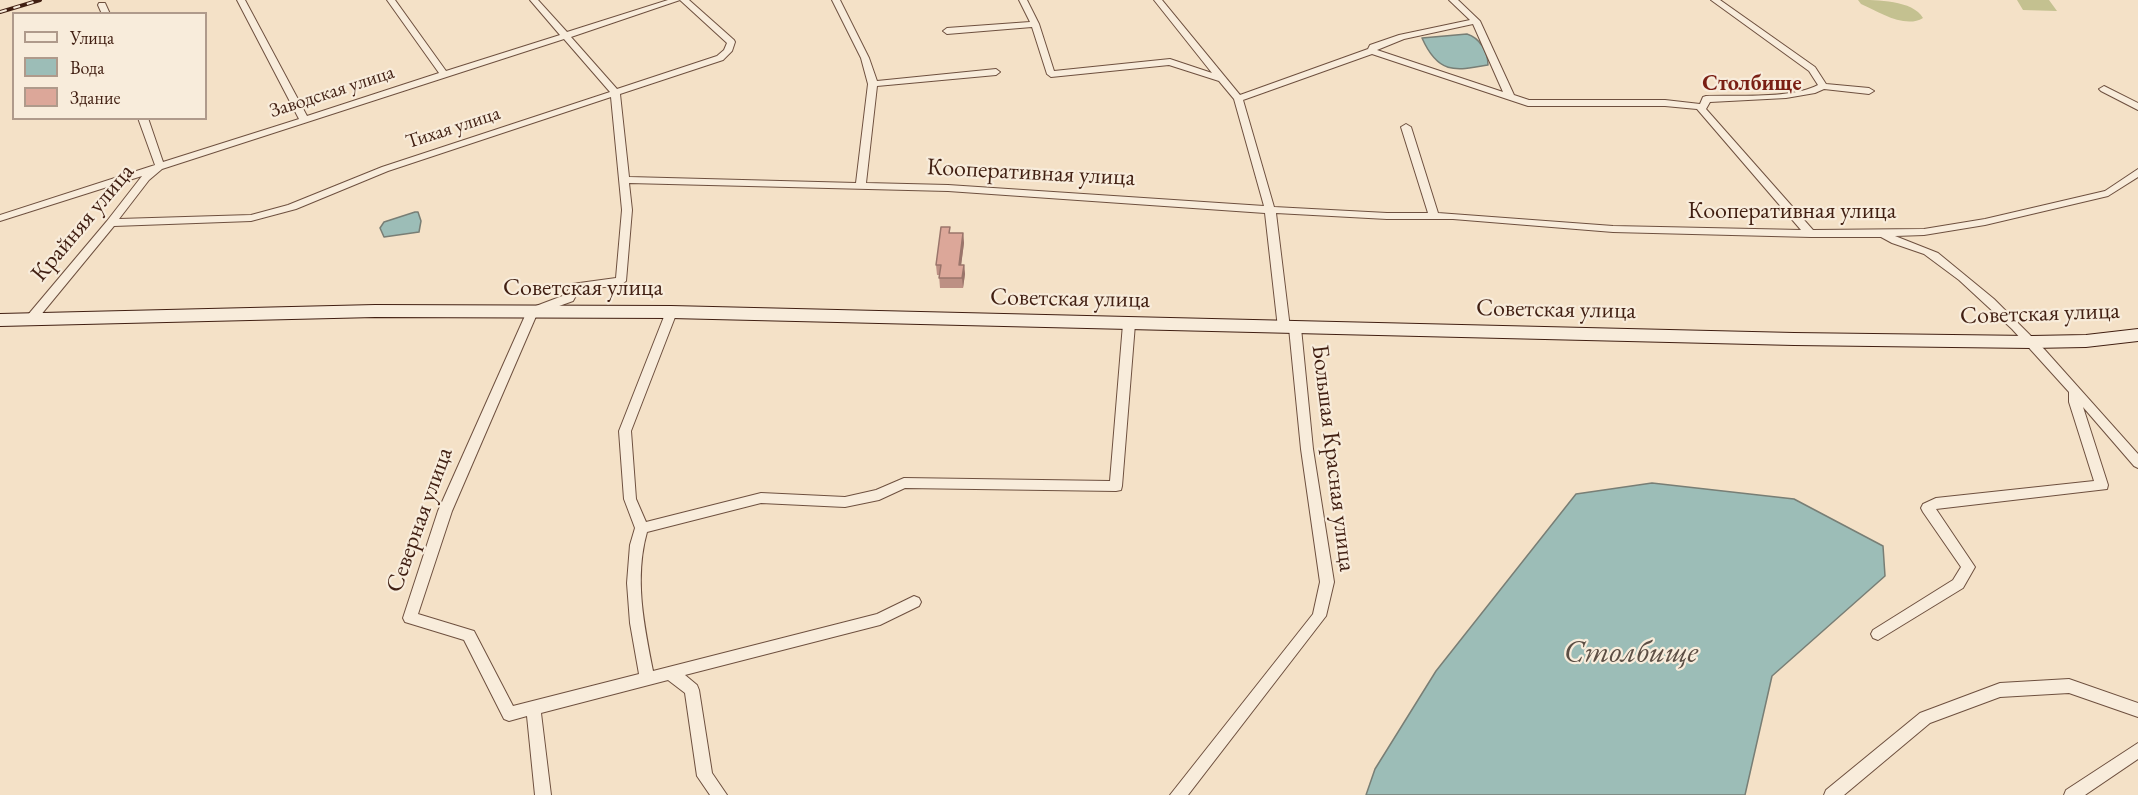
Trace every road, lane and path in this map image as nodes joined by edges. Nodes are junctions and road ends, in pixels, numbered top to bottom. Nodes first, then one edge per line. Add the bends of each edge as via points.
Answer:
1 (241, 0) edge
2 (391, 0) edge
3 (534, 0) edge
4 (676, 0) edge
5 (684, 0) edge
6 (836, 0) edge
7 (1023, 0) edge
8 (1158, 0) edge
9 (1454, 0) edge
10 (1715, 0) edge
11 (1476, 21) junction
12 (1035, 24) junction
13 (947, 32) dead end
14 (565, 35) junction
15 (1372, 51) junction
16 (996, 72) dead end
17 (444, 74) junction
18 (1222, 79) junction
19 (873, 84) junction
20 (1823, 86) junction
21 (2104, 89) dead end
22 (1869, 91) dead end
23 (615, 92) junction
24 (1510, 97) junction
25 (1238, 99) junction
26 (1700, 107) junction
27 (2138, 107) edge
28 (144, 120) edge
29 (304, 120) junction
30 (1406, 127) dead end
31 (160, 166) junction
32 (2138, 172) edge
33 (625, 180) junction
34 (861, 186) junction
35 (1270, 210) junction
36 (1434, 216) junction
37 (0, 218) edge
38 (111, 223) junction
39 (1882, 233) junction
40 (1811, 234) junction
41 (532, 312) junction
42 (670, 312) junction
43 (31, 319) junction
44 (0, 320) edge
45 (1130, 324) junction
46 (1289, 328) junction
47 (2138, 335) edge
48 (2031, 342) junction
49 (2075, 392) junction
50 (2138, 463) edge
51 (642, 528) junction
52 (914, 602) dead end
53 (1878, 634) dead end
54 (671, 673) junction
55 (647, 679) junction
56 (533, 707) junction
57 (2138, 710) edge
58 (2138, 750) edge
59 (543, 795) edge
60 (719, 795) edge
61 (1178, 795) edge
62 (1832, 795) edge
63 (2072, 795) edge

1 - 29 street
2 - 17 street
3 - 14 street
4 - 14 street, Заводская улица
5 - 23 street, Тихая улица via 731,42 728,51 720,58
6 - 19 street via 865,58
7 - 12 street
8 - 18 street, Большая Красная улица
9 - 11 street
10 - 20 street via 1812,69
11 - 15 street via 1402,37 1373,47
11 - 24 street
12 - 13 street
12 - 18 street via 1051,74 1170,62
14 - 17 street, Заводская улица
14 - 23 street
15 - 24 street
15 - 25 street
16 - 19 street
17 - 29 street, Заводская улица
18 - 25 street, Большая Красная улица
19 - 34 street
20 - 22 street
20 - 26 street via 1815,92 1706,99
21 - 27 street
23 - 33 street
23 - 38 street, Тихая улица via 251,218
24 - 26 street via 1528,103 1665,103
25 - 35 street, Большая Красная улица
26 - 40 street
28 - 31 street, Крайняя улица
29 - 31 street, Заводская улица
30 - 36 street
31 - 37 street, Заводская улица
31 - 38 street, Крайняя улица via 145,178
32 - 39 street, Кооперативная улица via 2108,193 1985,222 1924,232
33 - 34 street, Кооперативная улица
33 - 41 street via 627,212 621,280 576,287 569,298
34 - 35 street, Кооперативная улица via 1020,191
35 - 36 street, Кооперативная улица
35 - 46 street, Большая Красная улица
36 - 40 street, Кооперативная улица via 1613,229
38 - 43 street, Крайняя улица
39 - 40 street, Кооперативная улица
39 - 48 street via 1893,241 1932,253 2006,315
41 - 42 street, Советская улица
41 - 43 street, Советская улица via 375,311
41 - 56 street, Северная улица via 445,511 410,618 469,635 509,714
42 - 45 street, Советская улица
42 - 51 street via 625,430 630,499
43 - 44 street, Советская улица
45 - 46 street, Советская улица
45 - 51 street via 1116,486 904,483 879,495 845,502 761,498
46 - 48 street, Советская улица
46 - 61 street, Большая Красная улица via 1327,582 1319,616
47 - 48 street, Советская улица
48 - 49 street
49 - 50 street
49 - 53 street via 2074,402 2102,485 1936,503 1928,508 1968,567 1958,584
51 - 55 street via 635,546 636,615
52 - 54 street, Северная улица via 880,619
54 - 55 street, Северная улица
54 - 60 street via 692,690 705,776
55 - 56 street, Северная улица
56 - 59 street
57 - 62 street via 2069,686 2000,690 1925,718
58 - 63 street

